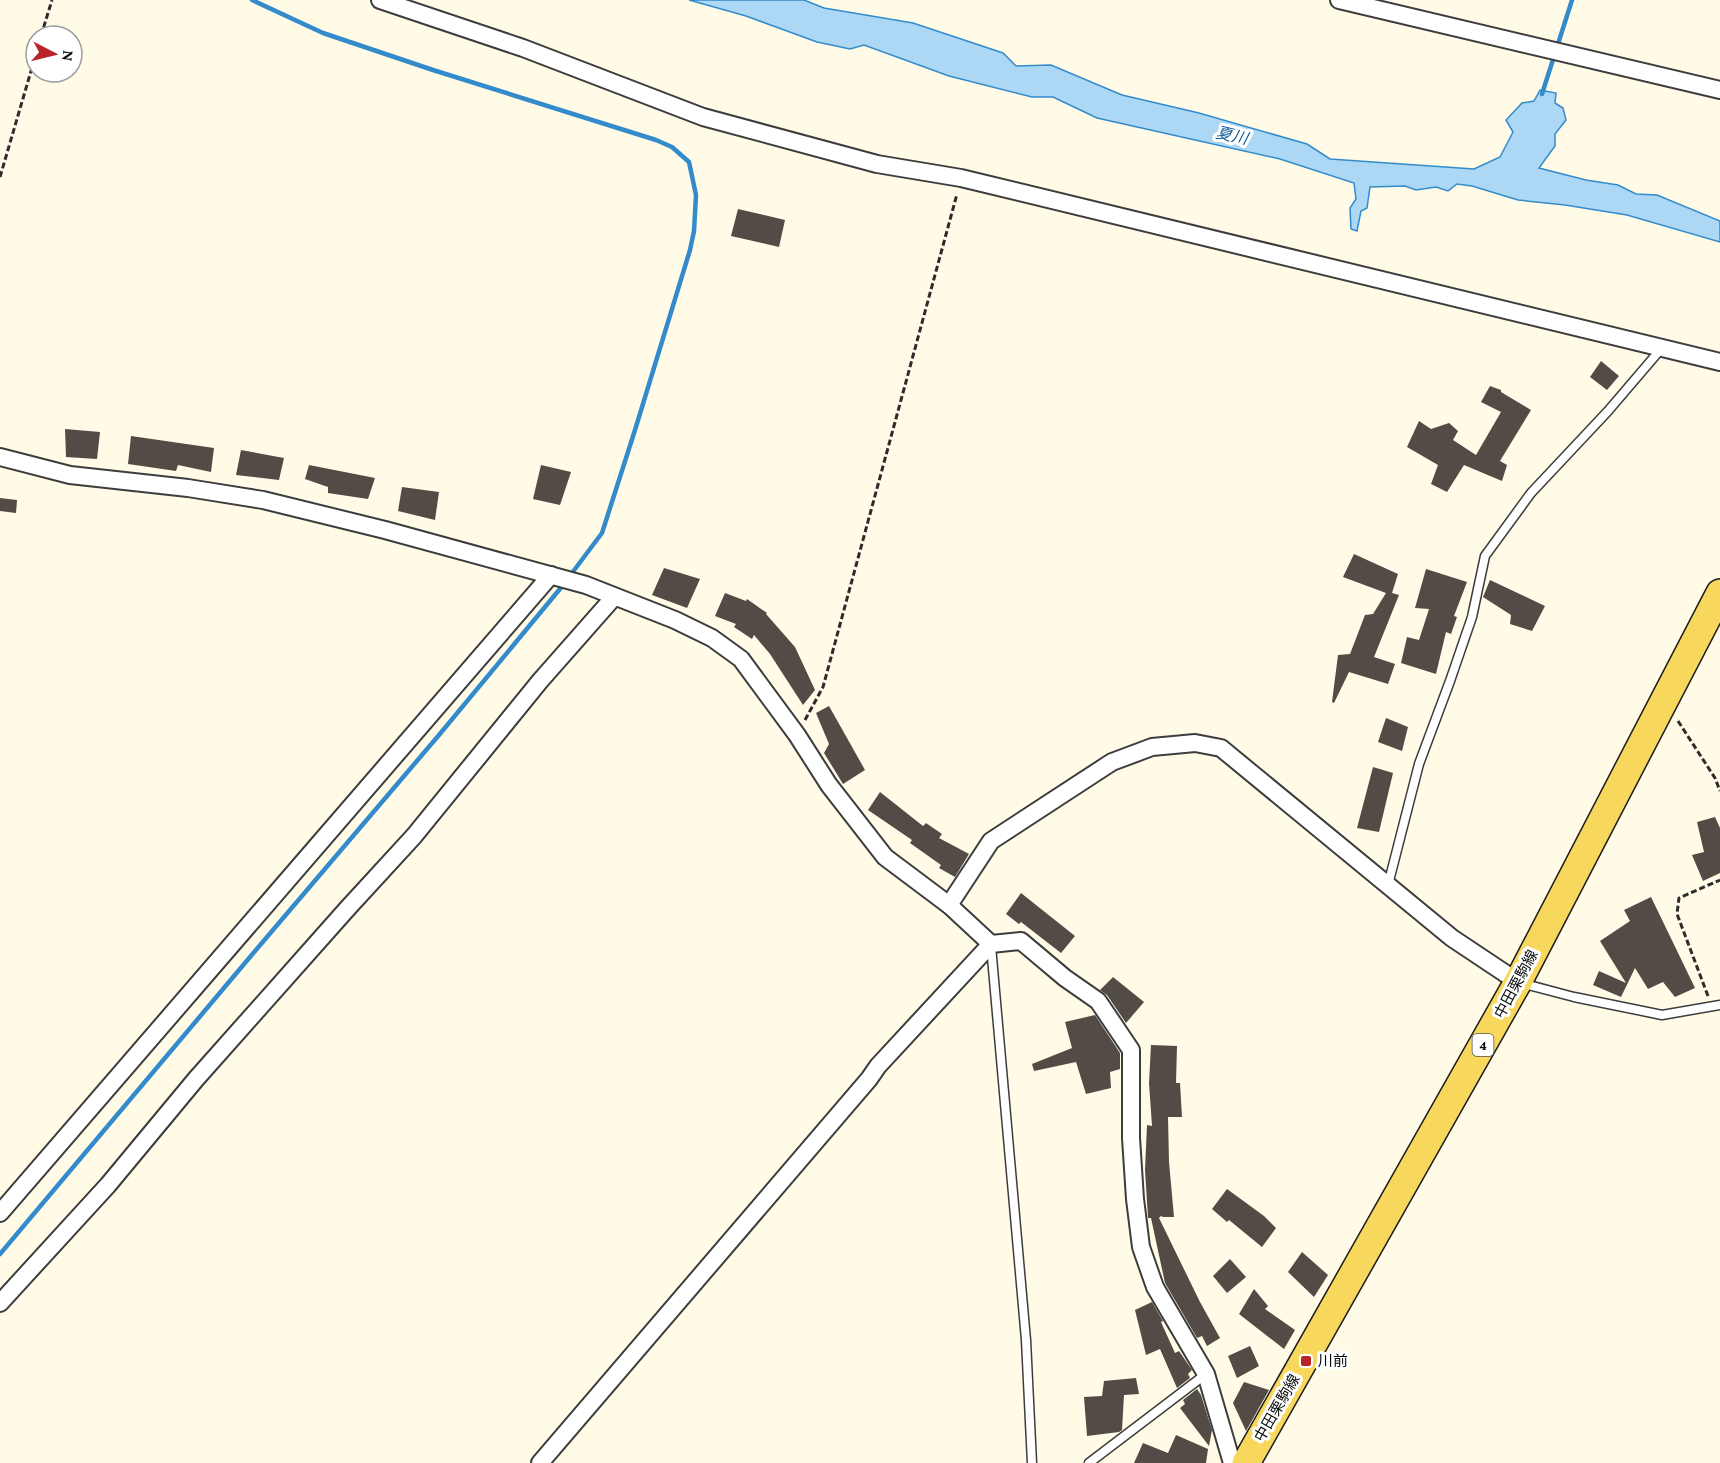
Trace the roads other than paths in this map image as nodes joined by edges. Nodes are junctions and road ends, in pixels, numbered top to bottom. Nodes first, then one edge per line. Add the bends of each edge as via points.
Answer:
1 (380, 0) edge
2 (1339, 0) edge
3 (1720, 90) edge
4 (1661, 349) junction
5 (1720, 362) edge
6 (0, 457) edge
7 (554, 576) junction
8 (1720, 593) edge
9 (614, 597) junction
10 (1387, 885) junction
11 (949, 905) junction
12 (991, 944) junction
13 (1518, 982) junction
14 (1716, 1005) edge
15 (0, 1214) edge
16 (0, 1303) edge
17 (1206, 1374) junction
18 (540, 1463) edge
19 (1032, 1463) edge
20 (1089, 1463) edge
21 (1232, 1463) edge
22 (1246, 1463) edge

1 - 4 street via 523,48 703,117 877,164 961,178
2 - 3 street
4 - 5 street
4 - 10 lane via 1531,493 1485,556 1472,617 1419,764
6 - 7 street via 70,476 263,500
7 - 9 street
7 - 15 street
8 - 13 main road, 中田栗駒線 / 4
9 - 11 street via 712,638 741,659 885,857
9 - 16 street via 414,836
10 - 11 street via 1221,748 1195,743 1152,747 1112,762 1001,834 991,841
10 - 13 street via 1452,938
11 - 12 street
12 - 17 street via 1021,941 1098,1001 1131,1050 1131,1138 1141,1247 1155,1287
12 - 18 street via 878,1066
12 - 19 lane via 1025,1328
13 - 14 lane via 1662,1015
13 - 22 main road, 中田栗駒線 / 4
17 - 20 lane
17 - 21 street

